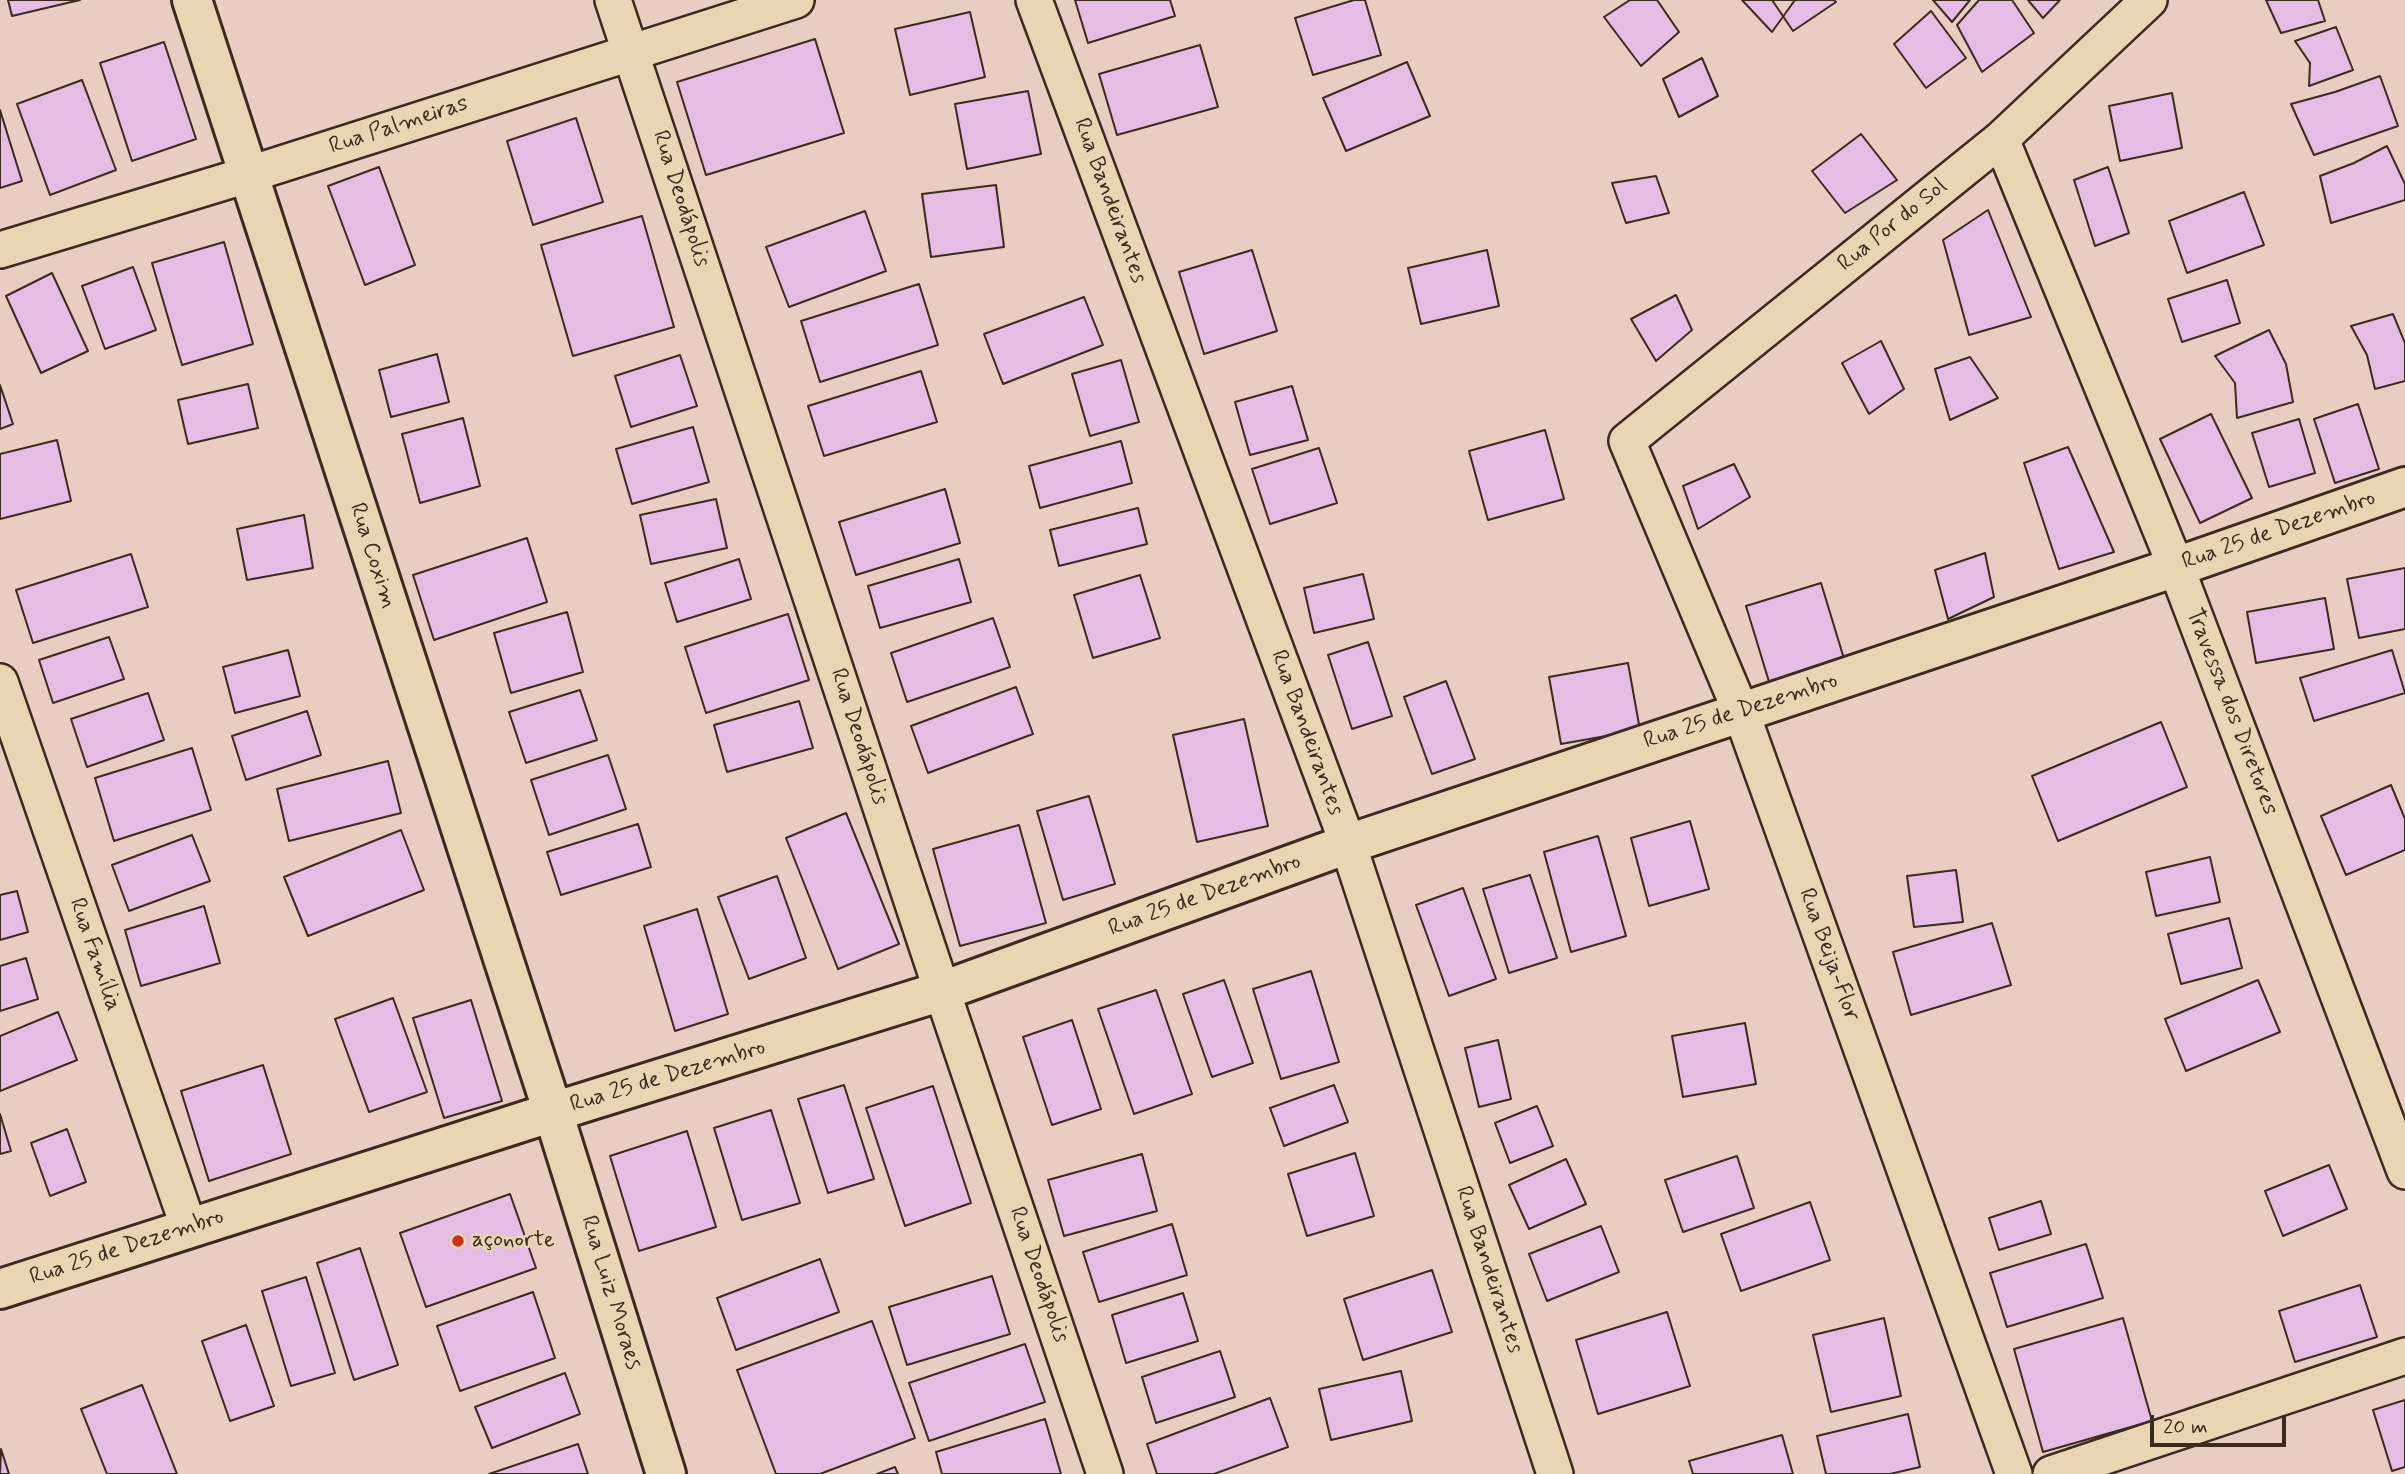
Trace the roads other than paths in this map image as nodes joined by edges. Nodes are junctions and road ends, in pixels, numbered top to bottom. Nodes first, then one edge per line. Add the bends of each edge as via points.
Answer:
1 (192, 0) edge
2 (613, 0) edge
3 (796, 0) edge
4 (1034, 0) edge
5 (2149, 0) edge
6 (631, 52) junction
7 (2000, 139) junction
8 (247, 175) junction
9 (0, 250) edge
10 (1627, 441) joint
11 (2405, 487) edge
12 (2176, 567) junction
13 (0, 682) edge
14 (1741, 712) junction
15 (1348, 844) junction
16 (942, 991) junction
17 (553, 1112) junction
18 (2405, 1171) edge
19 (189, 1228) junction
20 (0, 1289) edge
21 (2405, 1356) edge
22 (666, 1474) edge
23 (1105, 1474) edge
24 (1555, 1474) edge
25 (2014, 1474) edge
26 (2051, 1474) edge

1 - 8 street, Rua Coxim
2 - 6 street, Rua Deodápolis
3 - 6 street, Rua Palmeiras
4 - 15 street, Rua Bandeirantes
5 - 7 street, Rua Por do Sol
6 - 8 street, Rua Palmeiras
6 - 16 street, Rua Deodápolis
7 - 10 street, Rua Por do Sol
7 - 12 street, Travessa dos Diretores
8 - 9 street, Rua Palmeiras
8 - 17 street, Rua Coxim
10 - 14 street, Rua Beija-Flor
11 - 12 street, Rua 25 de Dezembro
12 - 14 street, Rua 25 de Dezembro
12 - 18 street, Travessa dos Diretores
13 - 19 street, Rua Família
14 - 15 street, Rua 25 de Dezembro
14 - 25 street, Rua Beija-Flor
15 - 16 street, Rua 25 de Dezembro
15 - 24 street, Rua Bandeirantes
16 - 17 street, Rua 25 de Dezembro
16 - 23 street, Rua Deodápolis
17 - 19 street, Rua 25 de Dezembro
17 - 22 street, Rua Luiz Moraes
19 - 20 street, Rua 25 de Dezembro
21 - 26 street

